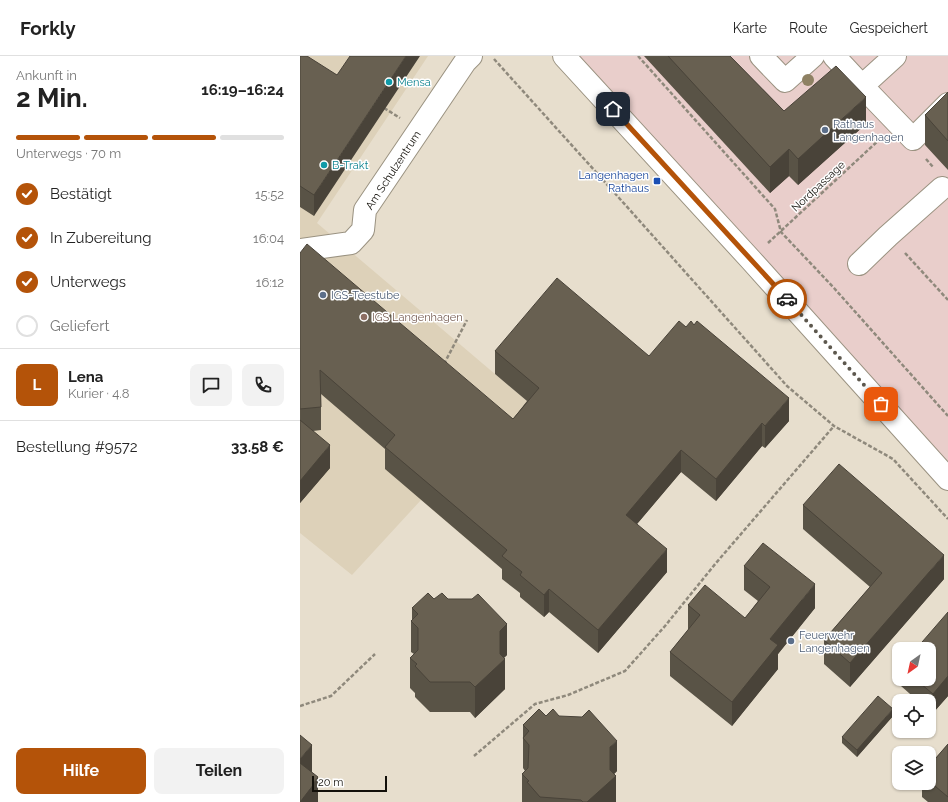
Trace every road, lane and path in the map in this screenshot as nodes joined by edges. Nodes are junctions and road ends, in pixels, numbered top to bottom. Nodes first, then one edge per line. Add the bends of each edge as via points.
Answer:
1 (471, 56) edge
2 (490, 56) edge
3 (564, 56) edge
4 (638, 56) edge
5 (761, 56) edge
6 (813, 56) edge
7 (834, 56) edge
8 (895, 56) edge
9 (862, 86) junction
10 (379, 104) edge
11 (948, 104) edge
12 (897, 124) junction
13 (418, 131) junction
14 (913, 139) junction
15 (942, 188) joint
16 (781, 232) junction
17 (888, 236) junction
18 (300, 250) edge
19 (751, 260) junction
20 (859, 264) dead end
21 (948, 300) edge
22 (467, 320) dead end
23 (439, 358) edge
24 (445, 363) junction
25 (442, 368) edge
26 (948, 416) edge
27 (834, 426) junction
28 (946, 471) edge
29 (948, 519) edge
30 (375, 654) dead end
31 (300, 706) edge
32 (474, 756) dead end

1 - 13 street, Am Schulzentrum
2 - 27 path via 787,386
3 - 19 street
4 - 16 path via 775,208
5 - 6 street via 785,81
7 - 9 street
8 - 9 street
9 - 12 street
10 - 13 path
11 - 14 street
12 - 14 street
12 - 16 path, Nordpassage
13 - 18 street, Am Schulzentrum via 366,210 363,230 351,243
14 - 15 path via 910,142 948,183
15 - 17 street
16 - 19 path, Nordpassage
16 - 26 path
17 - 20 street
17 - 21 path
19 - 28 street
22 - 24 path
23 - 24 path
24 - 25 path
27 - 29 path via 893,458
27 - 32 path via 625,671 568,695 534,704
30 - 31 path via 331,696

